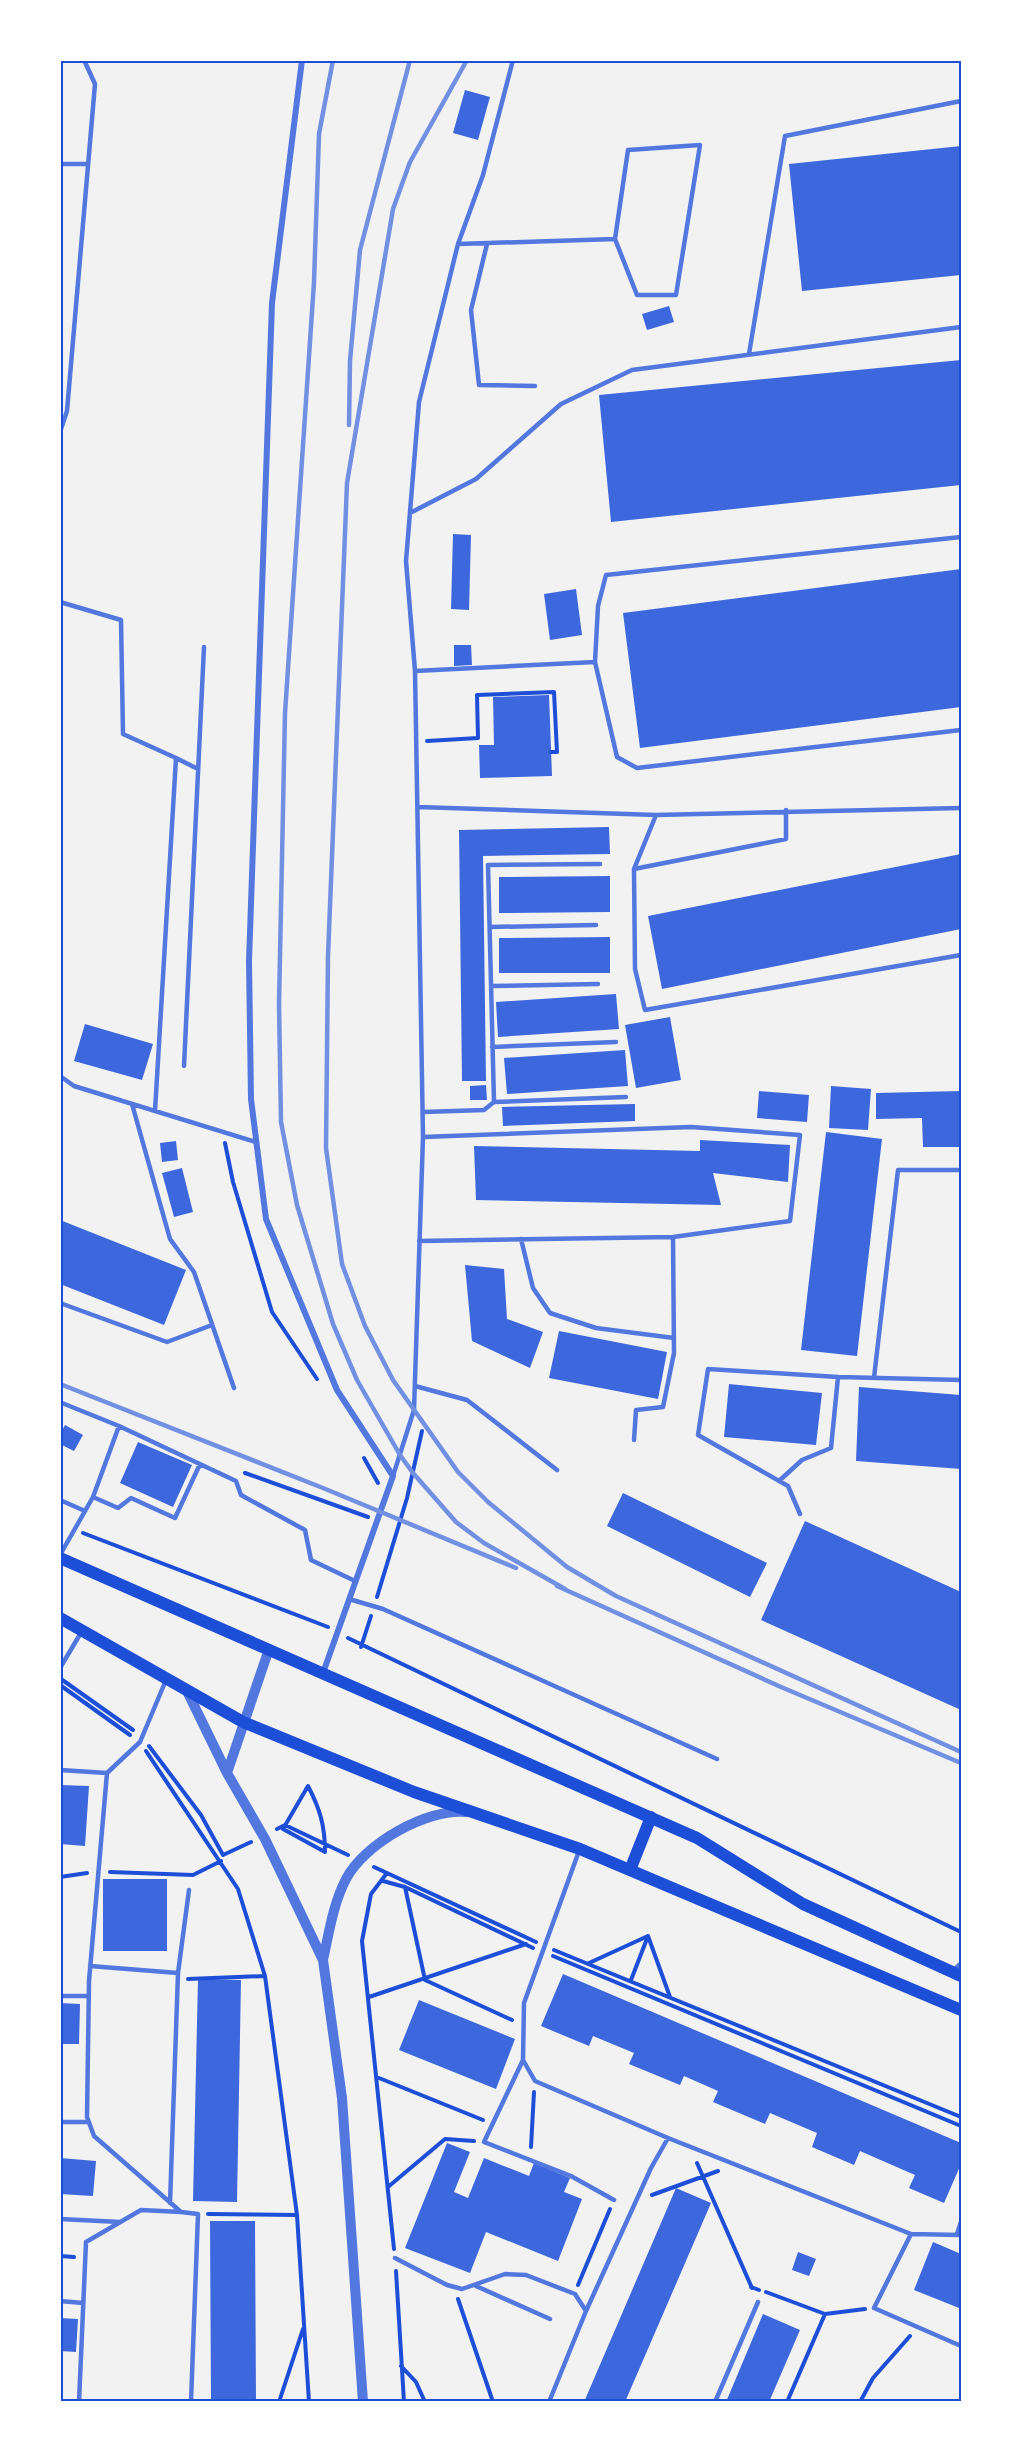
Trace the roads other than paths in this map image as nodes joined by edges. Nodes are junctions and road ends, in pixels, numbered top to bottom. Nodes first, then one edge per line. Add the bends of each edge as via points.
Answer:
1 (84, 60) edge
2 (302, 60) edge
3 (513, 60) edge
4 (961, 101) edge
5 (60, 164) edge
6 (88, 164) junction
7 (615, 239) junction
8 (458, 244) junction
9 (487, 244) junction
10 (961, 327) edge
11 (748, 354) junction
12 (535, 386) dead end
13 (60, 432) edge
14 (410, 513) junction
15 (961, 537) edge
16 (60, 602) edge
17 (204, 647) dead end
18 (595, 662) junction
19 (415, 671) junction
20 (961, 730) edge
21 (176, 758) junction
22 (198, 769) junction
23 (418, 807) junction
24 (961, 808) edge
25 (786, 810) junction
26 (656, 815) junction
27 (600, 864) dead end
28 (634, 869) junction
29 (596, 924) dead end
30 (490, 927) junction
31 (961, 955) edge
32 (598, 984) dead end
33 (491, 986) junction
34 (616, 1042) dead end
35 (492, 1047) junction
36 (184, 1066) dead end
37 (60, 1076) edge
38 (626, 1097) dead end
39 (494, 1102) junction
40 (132, 1104) junction
41 (155, 1111) junction
42 (423, 1112) junction
43 (423, 1137) junction
44 (256, 1142) junction
45 (961, 1170) edge
46 (673, 1237) junction
47 (521, 1239) junction
48 (419, 1240) junction
49 (60, 1303) edge
50 (212, 1325) junction
51 (674, 1338) junction
52 (838, 1377) junction
53 (874, 1378) junction
54 (961, 1380) edge
55 (415, 1386) junction
56 (234, 1388) dead end
57 (60, 1406) edge
58 (119, 1425) junction
59 (634, 1440) dead end
60 (200, 1464) junction
61 (557, 1470) dead end
62 (393, 1476) junction
63 (779, 1481) junction
64 (93, 1497) junction
65 (60, 1500) edge
66 (85, 1511) junction
67 (800, 1515) dead end
68 (60, 1557) edge
69 (355, 1581) junction
70 (349, 1599) junction
71 (60, 1618) edge
72 (82, 1631) junction
73 (269, 1649) junction
74 (60, 1668) edge
75 (322, 1673) junction
76 (167, 1678) junction
77 (186, 1689) junction
78 (243, 1722) junction
79 (717, 1759) dead end
80 (60, 1770) edge
81 (107, 1773) junction
82 (227, 1773) junction
83 (483, 1814) junction
84 (651, 1817) junction
85 (580, 1849) junction
86 (630, 1870) junction
87 (189, 1890) road end
88 (323, 1960) junction
89 (90, 1966) junction
90 (958, 1970) edge
91 (178, 1976) junction
92 (60, 1996) edge
93 (88, 1996) junction
94 (961, 2010) edge
95 (523, 2060) junction
96 (60, 2121) edge
97 (89, 2122) junction
98 (668, 2138) junction
99 (614, 2200) road end
100 (170, 2203) junction
101 (180, 2212) junction
102 (60, 2218) edge
103 (120, 2222) junction
104 (961, 2222) edge
105 (911, 2234) junction
106 (959, 2234) edge
107 (395, 2258) road end
108 (476, 2286) junction
109 (60, 2301) edge
110 (758, 2302) road end
111 (83, 2303) junction
112 (586, 2310) junction
113 (550, 2319) dead end
114 (961, 2346) edge
115 (79, 2402) edge
116 (191, 2402) edge
117 (363, 2402) edge
118 (549, 2402) edge
119 (715, 2402) edge

1 - 6 lane via 95,84
2 - 44 street via 272,303 249,961 251,1099
3 - 8 lane via 483,175
4 - 11 lane via 786,136
5 - 6 lane
6 - 13 lane via 67,411
7 - 7 lane via 637,295 676,295 700,145 628,150
7 - 9 lane
8 - 9 lane
8 - 14 lane via 419,402
9 - 12 lane via 471,310 479,385
10 - 11 lane
11 - 14 lane via 632,370 561,404 476,478
14 - 19 lane via 406,561
15 - 18 lane via 606,575 598,606
16 - 21 lane via 121,620 123,734
17 - 22 lane
18 - 19 lane
18 - 20 lane via 617,757 638,768
19 - 23 lane
21 - 22 lane
21 - 41 lane
22 - 36 lane
23 - 26 lane
23 - 42 lane
24 - 25 lane
25 - 26 lane
25 - 28 lane via 786,839
26 - 28 lane
27 - 30 lane via 488,865
28 - 31 lane via 635,969 645,1010
29 - 30 lane
30 - 33 lane
32 - 33 lane
33 - 35 lane
34 - 35 lane
35 - 39 lane
37 - 40 lane via 74,1086
38 - 39 lane
39 - 42 lane via 484,1110
40 - 41 lane
40 - 50 lane via 170,1239 194,1272
41 - 44 lane
42 - 43 lane
43 - 46 lane via 691,1127 800,1135 790,1221
43 - 48 lane
44 - 62 street via 266,1219 337,1390
45 - 53 lane via 898,1170
46 - 47 lane
46 - 51 lane
47 - 48 lane
47 - 51 lane via 532,1288 550,1312 596,1329
48 - 55 lane
49 - 50 lane via 167,1342
50 - 56 lane
51 - 59 lane via 663,1407 636,1410
52 - 53 lane
52 - 63 lane via 831,1448 802,1460
52 - 63 lane via 708,1369 698,1435
53 - 54 lane
55 - 61 lane via 468,1400
55 - 62 lane via 414,1410
57 - 58 lane via 62,1402
58 - 60 lane
58 - 64 lane
60 - 64 lane via 175,1518 131,1498 118,1508
60 - 69 lane via 236,1481 241,1495 305,1530 311,1560
62 - 69 street via 374,1519
63 - 67 lane via 788,1486
64 - 66 lane
65 - 66 lane
66 - 68 lane
68 - 73 main road
69 - 70 street
70 - 75 street
70 - 79 lane via 383,1609
71 - 72 main road
72 - 74 lane
72 - 76 main road
73 - 75 main road
73 - 78 street
75 - 84 main road
76 - 77 main road
76 - 81 lane via 141,1739
77 - 78 main road
77 - 82 street
78 - 82 street
78 - 83 main road via 414,1792
80 - 81 lane
81 - 89 lane
82 - 88 street via 263,1836
83 - 85 main road
83 - 88 street via 455,1811 420,1821 389,1836 360,1860 346,1879 336,1904
84 - 86 main road
84 - 90 main road via 697,1838 803,1904
85 - 86 main road
85 - 95 lane via 524,2003
86 - 94 main road
87 - 91 lane
88 - 117 street via 342,2098
89 - 91 lane
89 - 93 lane
91 - 100 lane
92 - 93 lane
93 - 97 lane
95 - 98 lane via 535,2081
95 - 99 lane via 484,2142 571,2176
96 - 97 lane
97 - 100 lane via 94,2136
98 - 105 lane
98 - 112 lane
100 - 101 lane
101 - 103 lane via 141,2210
101 - 116 lane via 198,2214
102 - 103 lane
103 - 111 lane via 86,2242
104 - 106 lane
105 - 106 lane
105 - 114 lane via 874,2308
107 - 108 lane via 454,2287
108 - 112 lane via 505,2274 526,2275 575,2294
108 - 113 lane
109 - 111 lane
110 - 119 lane
111 - 115 lane
112 - 118 lane

